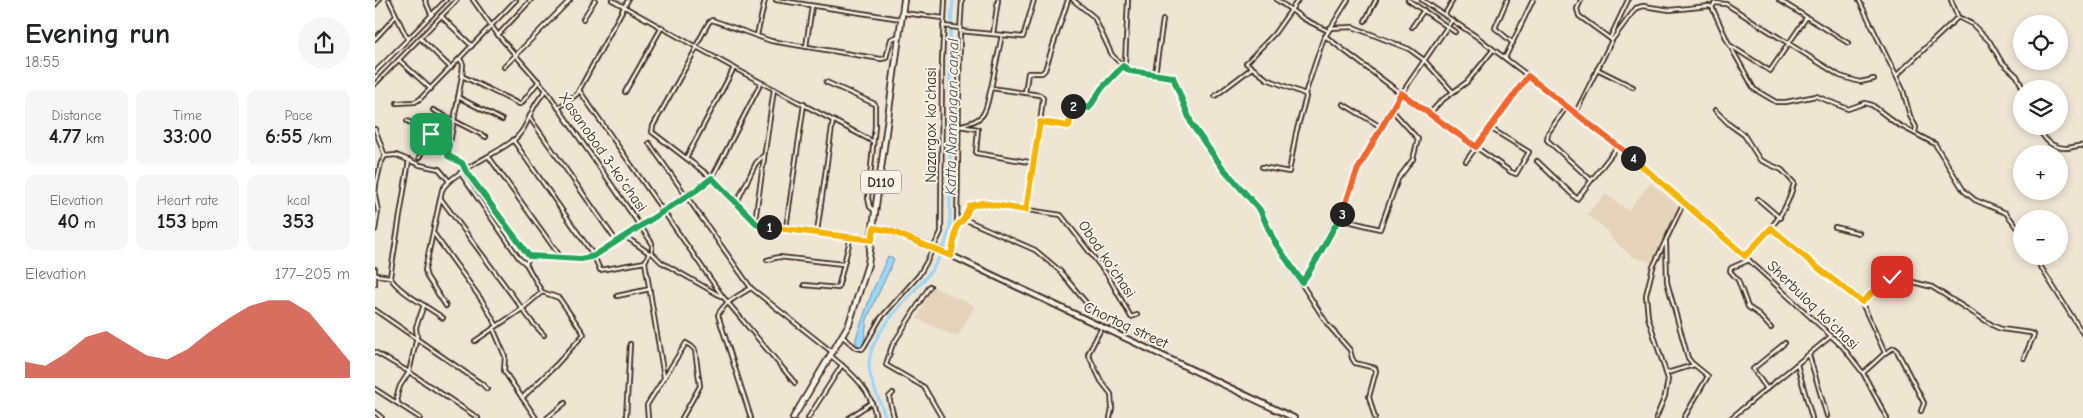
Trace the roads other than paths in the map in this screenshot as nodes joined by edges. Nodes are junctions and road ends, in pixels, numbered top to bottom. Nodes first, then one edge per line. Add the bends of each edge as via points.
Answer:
1 (379, 0) edge
2 (389, 0) edge
3 (425, 0) edge
4 (446, 0) edge
5 (457, 0) edge
6 (473, 0) edge
7 (516, 0) edge
8 (531, 0) edge
9 (570, 0) edge
10 (595, 0) edge
11 (612, 0) edge
12 (628, 0) edge
13 (765, 0) edge
14 (776, 0) edge
15 (905, 0) edge
16 (945, 0) edge
17 (962, 0) edge
18 (998, 0) edge
19 (1034, 0) edge
20 (1068, 0) edge
21 (1073, 0) edge
22 (1128, 0) edge
23 (1277, 0) edge
24 (1298, 0) edge
25 (1348, 0) edge
26 (1377, 0) edge
27 (1408, 0) edge
28 (1422, 0) edge
29 (1453, 0) edge
30 (1507, 0) edge
31 (1533, 0) edge
32 (1581, 0) edge
33 (1629, 0) edge
34 (1779, 0) edge
35 (1859, 0) edge
36 (1951, 0) edge
37 (1715, 1) edge
38 (375, 5) edge
39 (624, 6) junction
40 (812, 6) junction
41 (1712, 7) junction
42 (1424, 10) junction
43 (1291, 11) junction
44 (903, 13) junction
45 (431, 14) junction
46 (1445, 14) junction
47 (396, 16) junction
48 (441, 16) junction
49 (1958, 17) junction
50 (943, 18) junction
51 (1806, 18) junction
52 (583, 19) dead end
53 (902, 20) junction
54 (1163, 20) dead end
55 (1453, 20) junction
56 (1365, 21) dead end
57 (492, 26) junction
58 (943, 26) junction
59 (662, 27) junction
60 (1412, 27) dead end
61 (1447, 27) junction
62 (960, 29) junction
63 (1328, 30) junction
64 (1455, 32) dead end
65 (993, 34) junction
66 (497, 35) junction
67 (757, 35) junction
68 (1002, 35) junction
69 (900, 36) junction
70 (1325, 36) junction
71 (409, 38) junction
72 (420, 38) junction
73 (375, 39) edge
74 (1611, 39) junction
75 (1513, 43) junction
76 (1848, 43) dead end
77 (1788, 44) junction
78 (1730, 45) junction
79 (472, 46) junction
80 (697, 47) junction
81 (806, 47) junction
82 (1493, 50) junction
83 (515, 56) junction
84 (1505, 58) junction
85 (460, 59) junction
86 (399, 60) junction
87 (1424, 60) junction
88 (1123, 66) junction
89 (504, 67) dead end
90 (451, 68) junction
91 (733, 68) junction
92 (1253, 68) junction
93 (1597, 69) junction
94 (375, 72) edge
95 (1155, 74) junction
96 (1897, 75) junction
97 (462, 76) junction
98 (1528, 76) junction
99 (1874, 79) dead end
100 (2019, 80) edge
101 (539, 81) junction
102 (826, 82) dead end
103 (761, 83) junction
104 (375, 84) edge
105 (1633, 87) dead end
106 (991, 88) junction
107 (431, 89) junction
108 (774, 89) junction
109 (546, 90) junction
110 (579, 90) junction
111 (625, 92) dead end
112 (1453, 92) junction
113 (1025, 93) junction
114 (1401, 93) junction
115 (1305, 94) junction
116 (1215, 96) dead end
117 (458, 97) junction
118 (397, 103) dead end
119 (803, 104) junction
120 (1343, 104) dead end
121 (1567, 106) junction
122 (558, 108) junction
123 (1391, 109) junction
124 (433, 110) dead end
125 (1715, 110) dead end
126 (1576, 112) junction
127 (1431, 113) junction
128 (529, 118) junction
129 (502, 120) dead end
130 (833, 120) junction
131 (407, 121) dead end
132 (454, 121) junction
133 (1040, 122) junction
134 (959, 126) junction
135 (1381, 127) junction
136 (1490, 128) junction
137 (375, 129) edge
138 (1915, 133) junction
139 (431, 134) junction
140 (2041, 135) edge
141 (377, 137) edge
142 (486, 137) dead end
143 (513, 140) junction
144 (872, 141) junction
145 (649, 143) dead end
146 (449, 144) junction
147 (1618, 146) junction
148 (2083, 146) edge
149 (1476, 147) junction
150 (764, 155) junction
151 (385, 156) junction
152 (489, 157) junction
153 (419, 158) dead end
154 (686, 158) junction
155 (409, 160) junction
156 (1465, 161) dead end
157 (1537, 161) dead end
158 (1035, 163) junction
159 (1262, 167) dead end
160 (466, 170) junction
161 (461, 174) junction
162 (712, 178) junction
163 (449, 180) junction
164 (1591, 180) junction
165 (687, 196) junction
166 (440, 198) junction
167 (1758, 199) dead end
168 (737, 202) junction
169 (1684, 202) junction
170 (1026, 210) junction
171 (665, 211) junction
172 (877, 212) junction
173 (1340, 216) junction
174 (1780, 218) junction
175 (964, 219) junction
176 (755, 221) junction
177 (2013, 222) edge
178 (957, 226) junction
179 (641, 227) junction
180 (1835, 227) dead end
181 (786, 228) junction
182 (874, 228) junction
183 (1771, 228) junction
184 (375, 230) edge
185 (817, 232) junction
186 (1859, 233) dead end
187 (434, 234) junction
188 (626, 236) junction
189 (851, 236) junction
190 (872, 240) junction
191 (1666, 241) junction
192 (617, 242) junction
193 (933, 248) junction
194 (651, 253) junction
195 (949, 255) junction
196 (529, 256) junction
197 (594, 256) junction
198 (1745, 256) junction
199 (562, 259) junction
200 (767, 260) dead end
201 (1749, 260) junction
202 (645, 262) junction
203 (526, 264) junction
204 (843, 264) junction
205 (2040, 265) edge
206 (375, 269) edge
207 (376, 275) edge
208 (390, 277) junction
209 (1302, 282) junction
210 (375, 284) edge
211 (804, 285) dead end
212 (930, 286) dead end
213 (751, 288) junction
214 (649, 289) junction
215 (542, 292) junction
216 (617, 296) dead end
217 (724, 298) junction
218 (1862, 302) junction
219 (424, 304) junction
220 (728, 304) junction
221 (1088, 305) dead end
222 (446, 306) dead end
223 (522, 309) junction
224 (375, 310) edge
225 (1137, 315) dead end
226 (443, 318) dead end
227 (1102, 326) junction
228 (495, 327) junction
229 (1771, 328) dead end
230 (2083, 334) edge
231 (544, 335) dead end
232 (1831, 336) junction
233 (843, 337) junction
234 (417, 338) junction
235 (475, 341) dead end
236 (1785, 342) dead end
237 (630, 344) dead end
238 (375, 352) edge
239 (1885, 353) junction
240 (832, 355) junction
241 (1809, 355) junction
242 (2024, 358) dead end
243 (1797, 364) junction
244 (842, 365) junction
245 (1695, 365) junction
246 (409, 372) junction
247 (1667, 373) junction
248 (1863, 374) junction
249 (664, 379) junction
250 (795, 383) dead end
251 (375, 389) edge
252 (487, 389) dead end
253 (1767, 389) junction
254 (893, 393) dead end
255 (522, 398) junction
256 (872, 402) junction
257 (398, 403) junction
258 (565, 404) dead end
259 (1921, 411) dead end
260 (375, 412) edge
261 (1827, 416) dead end
262 (382, 418) edge
263 (419, 418) edge
264 (478, 418) edge
265 (536, 418) edge
266 (547, 418) edge
267 (626, 418) edge
268 (648, 418) edge
269 (682, 418) edge
270 (751, 418) edge
271 (793, 418) edge
272 (809, 418) edge
273 (849, 418) edge
274 (876, 418) edge
275 (893, 418) edge
276 (942, 418) edge
277 (1110, 418) edge
278 (1294, 418) edge
279 (1375, 418) edge
280 (1656, 418) edge
281 (1684, 418) edge
282 (1731, 418) edge
283 (1812, 418) edge
284 (1887, 418) edge

1 - 38 street
2 - 47 street
3 - 45 street
4 - 45 street
5 - 48 street
6 - 57 street, Xasanobod 3-koʻchasi
7 - 57 street
8 - 66 street
9 - 83 street
10 - 52 street
11 - 39 street
12 - 39 street
13 - 67 street
14 - 40 street
15 - 44 main road, D110
16 - 50 street, Nazargox koʻchasi
17 - 62 street
18 - 65 street
19 - 68 street via 1023,37
20 - 113 street via 1045,70 1029,73
21 - 88 street via 1094,17 1112,55
22 - 88 street
23 - 43 street
24 - 43 street
25 - 63 street
26 - 56 street
27 - 42 street
28 - 46 street, Sherbuloq koʻchasi
29 - 46 street
30 - 75 street via 1495,28
31 - 75 street
32 - 74 street via 1577,9 1579,16
33 - 74 street
34 - 51 street
35 - 96 street
36 - 49 street
37 - 41 street
37 - 77 street via 1729,6
39 - 59 street
39 - 110 street
40 - 53 street
40 - 81 street
41 - 74 street via 1670,10 1638,7
41 - 78 street
42 - 60 street
42 - 61 street
43 - 63 street
43 - 92 street via 1275,34 1246,63
44 - 50 street
44 - 53 main road, D110
45 - 71 street
46 - 55 street, Sherbuloq koʻchasi
47 - 71 street
47 - 73 street
48 - 72 street
48 - 79 street
49 - 96 street
49 - 100 street via 1973,24
50 - 58 street, Nazargox koʻchasi
51 - 76 street
51 - 77 street
53 - 69 main road, D110
54 - 95 street
55 - 61 street
55 - 82 street, Sherbuloq koʻchasi
57 - 66 street, Xasanobod 3-koʻchasi
57 - 79 street
58 - 62 street
58 - 193 street, Nazargox koʻchasi via 942,226
59 - 80 street
59 - 111 street
61 - 64 street
61 - 87 street
62 - 65 street
62 - 134 street
63 - 70 street
63 - 87 street via 1353,27 1363,30 1409,49
65 - 68 street
66 - 83 street, Xasanobod 3-koʻchasi
67 - 80 street via 712,20
67 - 81 street
68 - 106 street
69 - 81 street via 891,39 884,59
69 - 172 main road, D110
70 - 114 street
70 - 115 street
71 - 94 street
72 - 86 street
72 - 90 street
74 - 93 street
75 - 84 street
77 - 78 street via 1770,71
77 - 99 street via 1842,77 1860,82
78 - 138 street via 1752,86 1772,101 1816,96 1848,109 1867,104
79 - 85 street
80 - 91 street
80 - 154 street via 651,130
82 - 84 street, Sherbuloq koʻchasi
82 - 112 street via 1467,82
83 - 89 street
83 - 101 street, Xasanobod 3-koʻchasi
84 - 98 street, Sherbuloq koʻchasi
85 - 90 street
85 - 97 street
86 - 104 street
86 - 107 street
87 - 112 street
87 - 114 street
88 - 95 street via 1130,71
88 - 133 street via 1089,108 1073,104 1069,126
90 - 107 street
91 - 103 street
91 - 154 street
92 - 115 street via 1269,81
92 - 116 street
93 - 105 street
93 - 126 street
95 - 209 street via 1175,80 1192,125 1222,167 1260,210 1274,241
96 - 138 street via 1916,127
97 - 101 street via 520,104
97 - 117 street
98 - 121 street, Sherbuloq koʻchasi
98 - 136 street
101 - 109 street, Xasanobod 3-koʻchasi
102 - 144 street via 875,104
103 - 108 street
103 - 162 street
106 - 113 street
106 - 134 street via 980,119
107 - 118 street via 417,102
108 - 119 street
108 - 150 street
109 - 122 street, Xasanobod 3-koʻchasi
109 - 128 street
110 - 122 street
110 - 171 street
112 - 127 street
113 - 133 street via 1043,98
114 - 123 street
114 - 127 street
115 - 159 street via 1289,172
117 - 129 street
117 - 132 street
119 - 130 street
119 - 181 street
120 - 135 street
121 - 126 street, Sherbuloq koʻchasi
121 - 164 street via 1548,133 1547,140
122 - 179 street, Xasanobod 3-koʻchasi
123 - 135 street
123 - 173 street via 1418,139 1413,159 1398,179 1380,229
124 - 132 street
125 - 174 street via 1744,135 1760,160 1783,170 1793,181 1790,198
126 - 147 street, Sherbuloq koʻchasi
127 - 149 street
128 - 143 street via 525,128
128 - 192 street
130 - 144 street
130 - 185 street
131 - 139 street
132 - 142 street
132 - 146 street
133 - 158 street
134 - 158 street via 978,129 977,153
134 - 178 street
135 - 173 street via 1357,171
136 - 149 street
136 - 149 street via 1529,152 1516,174
137 - 141 street
138 - 177 street via 1937,146 1964,191 1977,201 2006,213
139 - 146 street
139 - 153 street
140 - 148 street via 2050,144 2067,148
141 - 151 street
143 - 152 street
143 - 197 street
144 - 172 street via 867,198 870,207
145 - 165 street
146 - 160 street via 448,156 462,163
147 - 164 street
147 - 169 street, Sherbuloq koʻchasi
149 - 156 street
150 - 168 street via 756,163
150 - 176 street
151 - 155 street via 396,155
151 - 184 street via 376,184 378,211
152 - 160 street
152 - 199 street
154 - 162 street
155 - 163 street via 439,169
155 - 208 street
157 - 164 street via 1577,199
158 - 170 street
160 - 161 street
160 - 196 street
161 - 163 street
161 - 203 street
162 - 165 street
162 - 168 street
163 - 166 street
165 - 171 street
165 - 213 street
166 - 187 street
166 - 223 street
167 - 174 street
168 - 176 street
169 - 191 street
169 - 198 street, Sherbuloq koʻchasi
170 - 175 street, Obod koʻchasi via 974,204
170 - 225 street, Obod koʻchasi via 1064,216 1108,276 1131,317
171 - 179 street
171 - 217 street
172 - 182 main road, D110
173 - 209 street
174 - 183 street
175 - 178 street, Obod koʻchasi
175 - 221 street via 1035,250 1059,270
176 - 181 street via 761,226
178 - 195 street
179 - 188 street
179 - 194 street, Xasanobod 3-koʻchasi via 653,243
180 - 186 street
181 - 185 street
182 - 190 main road, D110
182 - 193 main road, Chortoq street via 891,231
183 - 198 street
183 - 218 street
185 - 189 street
187 - 222 street via 425,273
187 - 228 street via 483,302
188 - 192 street
188 - 194 street
189 - 190 street
189 - 204 street
190 - 233 main road, D110 via 861,288
191 - 245 street via 1667,282 1688,358
191 - 247 street via 1651,272 1646,302
192 - 197 street
193 - 195 main road, Chortoq street
193 - 233 street, Nazargox koʻchasi via 919,274 880,319 862,349
194 - 202 street
194 - 217 street
195 - 227 main road, Chortoq street
196 - 199 street
196 - 203 street
197 - 199 street
197 - 202 street via 601,270
198 - 201 street, Sherbuloq koʻchasi
200 - 204 street via 779,257
201 - 229 street via 1730,271 1738,280 1748,307
201 - 232 street, Sherbuloq koʻchasi
202 - 214 street
203 - 215 street
204 - 211 street via 838,288
205 - 230 street
206 - 207 street
207 - 208 street
207 - 210 street
208 - 219 street
209 - 279 street via 1328,325 1350,350 1353,360 1375,368 1369,397
212 - 276 street via 891,346 886,365 924,387
213 - 220 street
213 - 240 street
214 - 216 street
214 - 249 street
215 - 223 street
215 - 255 street via 559,298 584,334
217 - 220 street
218 - 239 street
218 - 242 street via 1890,276 1932,287 1994,326 2031,333 2033,340
219 - 226 street
219 - 234 street via 416,327
220 - 250 street
220 - 270 street via 718,314
223 - 228 street
223 - 231 street
224 - 234 street
227 - 277 street via 1088,354 1111,394
227 - 278 main road, Chortoq street
228 - 235 street
228 - 255 street via 505,356 504,371
232 - 241 street
232 - 248 street, Sherbuloq koʻchasi
233 - 240 main road, D110
234 - 246 street
234 - 252 street
236 - 253 street via 1753,370
237 - 267 street
238 - 246 street
239 - 248 street
239 - 259 street via 1896,350 1924,403
240 - 244 street
240 - 271 main road, D110
241 - 243 street
241 - 261 street
243 - 253 street
243 - 283 street
244 - 256 street via 865,388
244 - 272 street
245 - 247 street
245 - 281 street via 1707,373 1708,378
246 - 257 street via 400,386
246 - 264 street
247 - 280 street via 1667,387
248 - 284 street, Sherbuloq koʻchasi
249 - 268 street via 647,405
249 - 269 street via 685,344 691,346 695,350 700,386
251 - 257 street
253 - 282 street
254 - 275 street via 889,399
255 - 265 street
256 - 273 street
256 - 274 street
257 - 263 street
258 - 266 street
260 - 262 street

